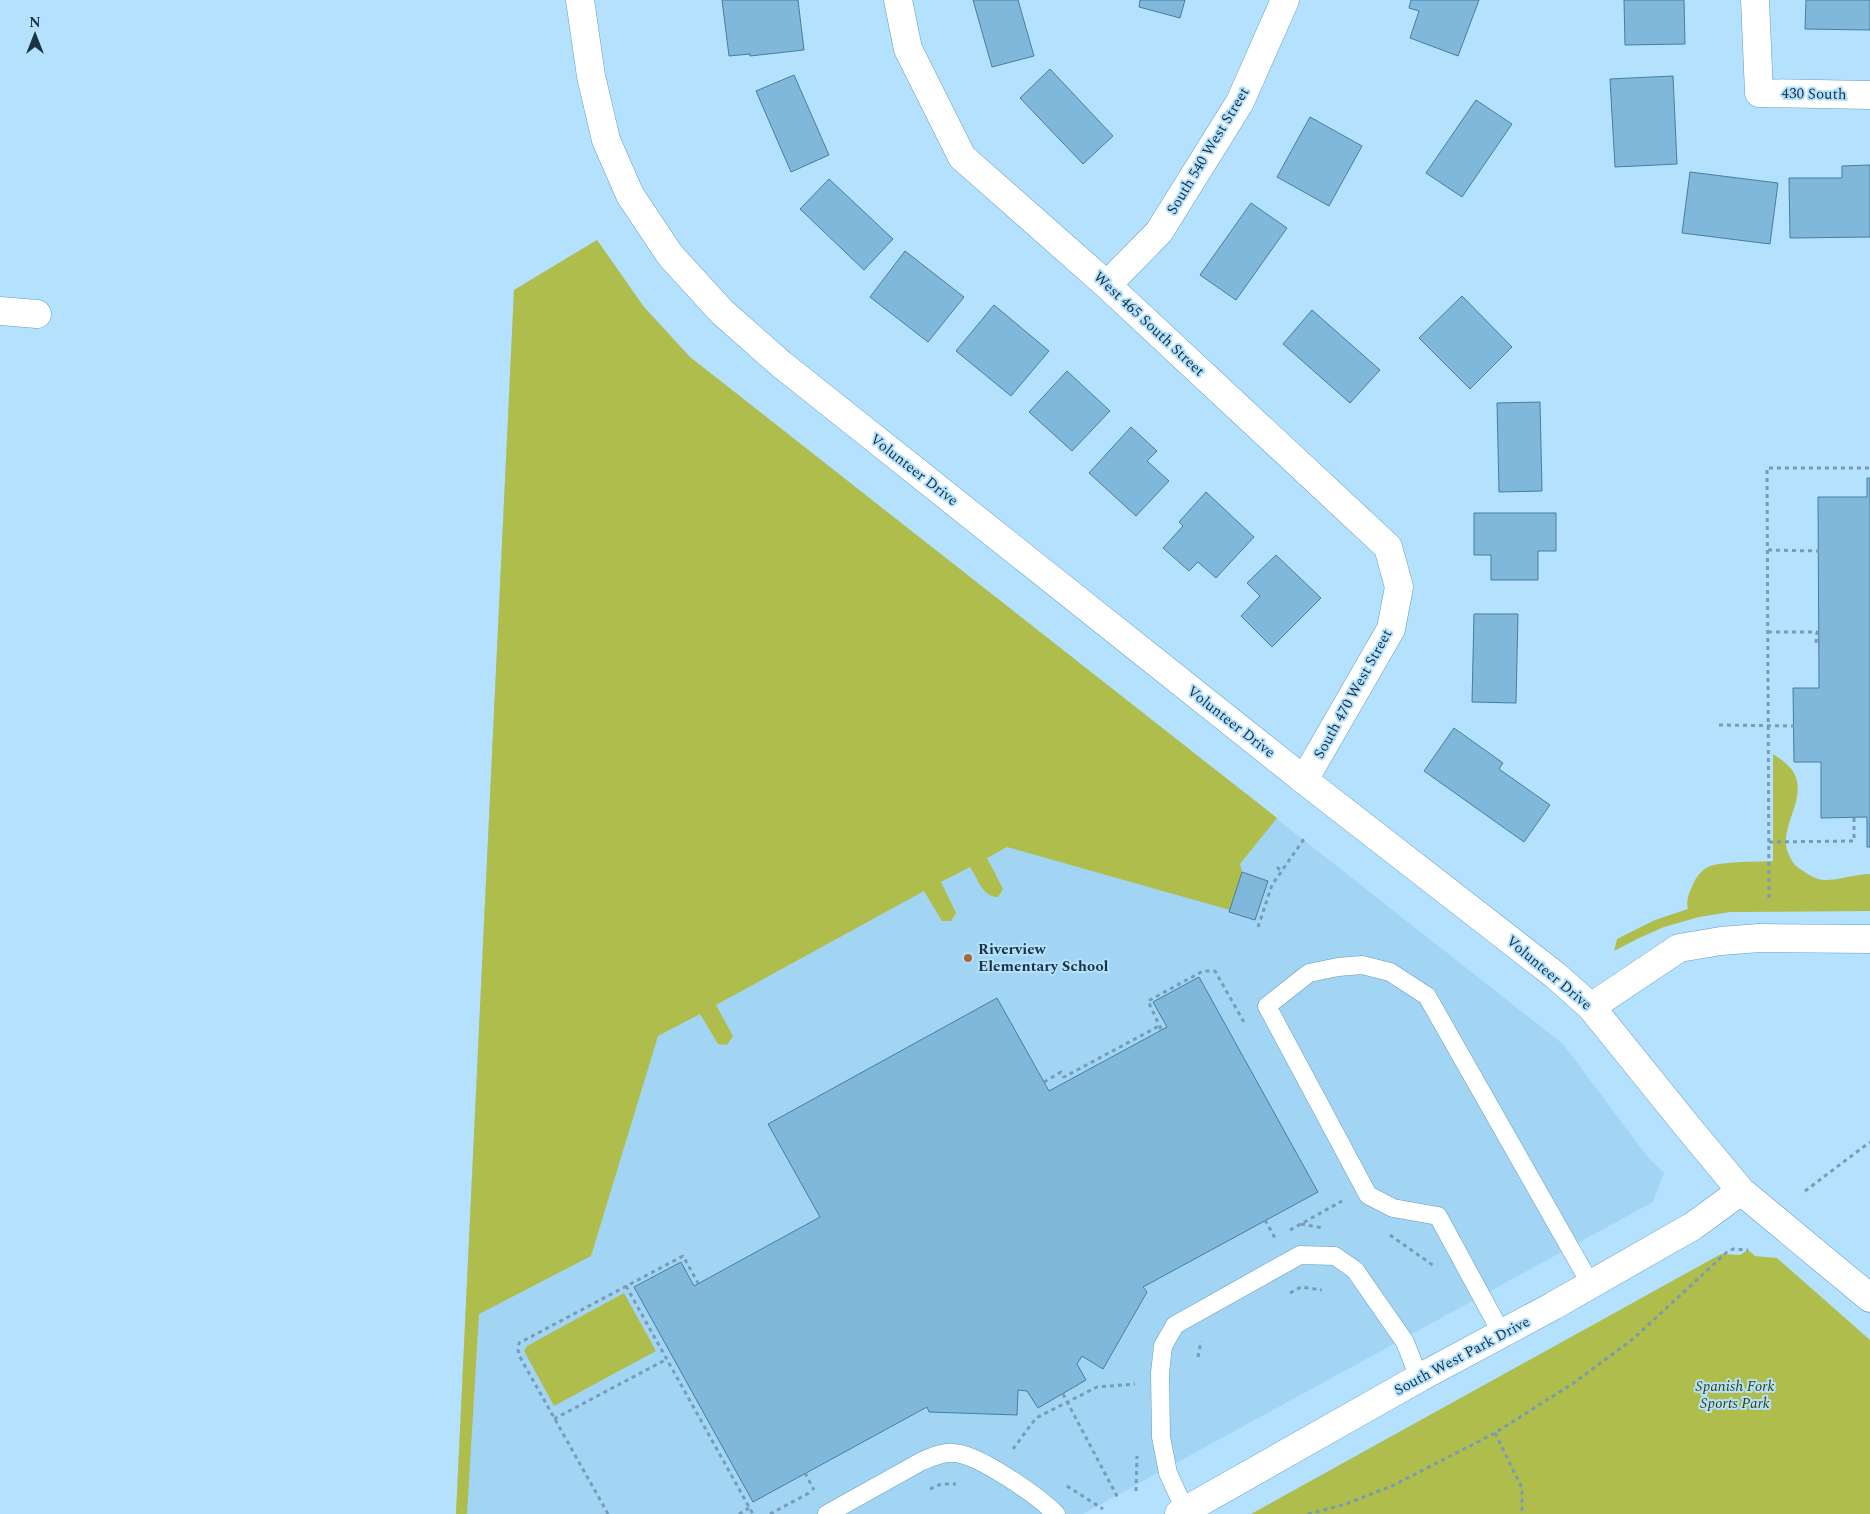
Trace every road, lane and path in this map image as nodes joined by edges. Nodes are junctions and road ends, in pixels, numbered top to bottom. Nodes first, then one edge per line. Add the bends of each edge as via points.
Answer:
1 (580, 0) edge
2 (898, 0) edge
3 (1285, 0) edge
4 (1755, 0) edge
5 (1870, 95) edge
6 (1107, 285) junction
7 (0, 311) edge
8 (37, 314) dead end
9 (1870, 468) edge
10 (1388, 547) joint
11 (1768, 550) junction
12 (1819, 551) dead end
13 (1768, 632) junction
14 (1816, 643) dead end
15 (1719, 725) dead end
16 (1769, 726) junction
17 (1794, 726) dead end
18 (1304, 780) junction
19 (1854, 818) dead end
20 (1306, 836) dead end
21 (1769, 842) junction
22 (1277, 868) dead end
23 (1281, 871) junction
24 (1769, 898) dead end
25 (1258, 928) dead end
26 (1870, 939) edge
27 (1215, 970) dead end
28 (1591, 1006) junction
29 (1044, 1082) dead end
30 (1870, 1142) edge
31 (1741, 1191) junction
32 (1805, 1191) dead end
33 (1265, 1220) dead end
34 (1275, 1238) dead end
35 (1748, 1250) dead end
36 (698, 1284) dead end
37 (1590, 1284) junction
38 (626, 1286) junction
39 (1322, 1290) dead end
40 (1284, 1296) dead end
41 (1870, 1298) edge
42 (1502, 1334) junction
43 (1207, 1338) dead end
44 (1198, 1357) dead end
45 (667, 1359) junction
46 (1420, 1378) junction
47 (1138, 1384) dead end
48 (1063, 1394) dead end
49 (1067, 1402) junction
50 (554, 1419) junction
51 (1495, 1433) junction
52 (1011, 1452) dead end
53 (805, 1473) dead end
54 (956, 1484) dead end
55 (814, 1490) dead end
56 (925, 1491) dead end
57 (1119, 1500) dead end
58 (749, 1508) junction
59 (1182, 1512) edge
60 (608, 1514) edge
61 (739, 1514) edge
62 (752, 1514) edge
63 (827, 1514) edge
64 (1056, 1514) edge
65 (1308, 1514) edge
66 (1522, 1514) edge

1 - 18 street, Volunteer Drive via 591,76 606,140 630,195 670,255 722,312 780,364
2 - 6 street, West 465 South Street via 908,48 962,156
3 - 6 street, South 540 West Street via 1240,102 1160,232
4 - 5 street, 430 South via 1759,93
6 - 10 street, West 465 South Street
7 - 8 street
9 - 11 path via 1767,468
10 - 18 street, South 470 West Street via 1399,587 1391,629
11 - 12 path
11 - 13 path
13 - 14 path via 1817,632
13 - 16 path
15 - 16 path
16 - 17 path
16 - 21 path
18 - 28 street, Volunteer Drive
19 - 21 path via 1854,841
20 - 23 path
21 - 24 path
22 - 23 path
23 - 25 path via 1272,885
26 - 28 street via 1759,938 1721,940 1679,948
27 - 29 path via 1203,971 1148,1001 1160,1028 1064,1077 1062,1072
28 - 31 street, Volunteer Drive
30 - 32 path
31 - 37 street, South West Park Drive via 1693,1226
31 - 41 street, Volunteer Drive
33 - 34 path
35 - 51 path via 1727,1252 1632,1339 1575,1382
36 - 38 path via 683,1256
37 - 42 street, South West Park Drive
37 - 42 lane via 1427,996 1390,972 1362,964 1309,973 1268,1006 1368,1195 1393,1208 1438,1216
38 - 45 path
38 - 50 path via 519,1343 520,1356
39 - 40 path via 1301,1287
42 - 46 street, South West Park Drive
43 - 44 path via 1200,1341
45 - 50 path
45 - 58 path
46 - 59 street, South West Park Drive
46 - 59 lane via 1400,1334 1355,1270 1335,1256 1300,1255 1174,1325 1163,1346 1161,1437 1168,1473
47 - 49 path via 1097,1386
48 - 49 path
49 - 52 path via 1036,1418
49 - 57 path
50 - 60 path
51 - 65 path via 1394,1485 1346,1504
51 - 66 path via 1522,1488
53 - 55 path
54 - 56 path via 941,1484
58 - 61 path
58 - 62 path
63 - 64 lane via 922,1461 954,1452 972,1457 1026,1489

